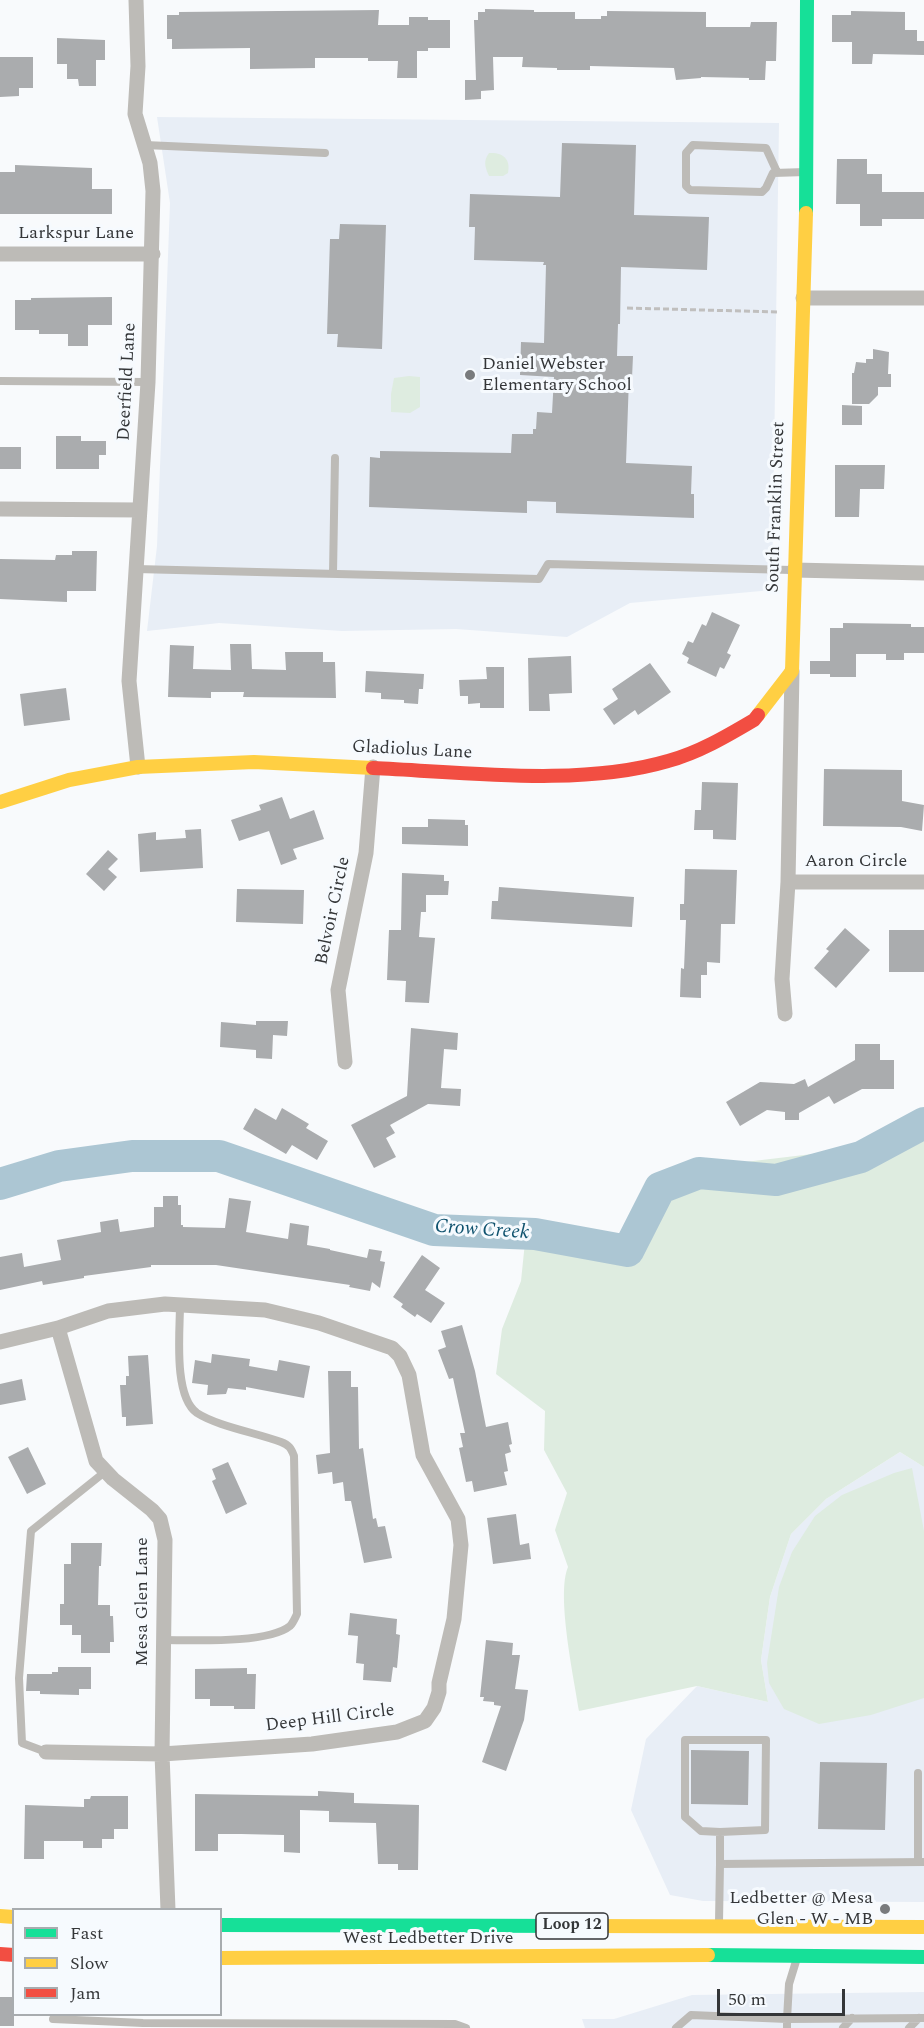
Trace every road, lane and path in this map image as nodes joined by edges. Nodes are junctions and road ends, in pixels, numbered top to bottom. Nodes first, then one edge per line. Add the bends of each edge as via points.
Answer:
1 (136, 0) edge
2 (807, 0) edge
3 (145, 145) junction
4 (325, 153) dead end
5 (777, 172) junction
6 (807, 172) junction
7 (0, 254) edge
8 (153, 254) junction
9 (803, 298) junction
10 (924, 298) edge
11 (627, 308) dead end
12 (778, 312) dead end
13 (0, 381) edge
14 (148, 382) junction
15 (335, 458) dead end
16 (0, 509) edge
17 (140, 510) junction
18 (136, 568) junction
19 (794, 570) junction
20 (333, 573) junction
21 (924, 573) edge
22 (792, 671) junction
23 (138, 767) junction
24 (373, 767) junction
25 (0, 802) edge
26 (788, 882) junction
27 (924, 882) edge
28 (785, 1014) dead end
29 (345, 1062) dead end
30 (180, 1305) junction
31 (58, 1328) junction
32 (0, 1342) edge
33 (106, 1471) junction
34 (164, 1640) junction
35 (46, 1752) joint
36 (162, 1754) junction
37 (918, 1773) dead end
38 (720, 1832) junction
39 (921, 1862) edge
40 (720, 1864) junction
41 (168, 1908) edge
42 (222, 1925) edge
43 (919, 1927) edge
44 (717, 1936) junction
45 (798, 1955) junction
46 (629, 1956) junction
47 (222, 1958) edge
48 (924, 1958) edge
49 (852, 2018) junction
50 (922, 2018) edge
51 (53, 2019) dead end
52 (787, 2019) junction
53 (142, 2025) edge
54 (466, 2028) edge
55 (676, 2028) edge
56 (787, 2028) edge
57 (843, 2028) edge
58 (909, 2028) edge

1 - 3 street, Deerfield Lane via 135,114
2 - 6 main road, South Franklin Street
3 - 4 lane
3 - 8 street, Deerfield Lane via 153,191
5 - 5 lane via 762,192 690,190 686,186 686,153 693,146 766,148
5 - 6 lane
6 - 9 main road, South Franklin Street
7 - 8 street, Larkspur Lane
8 - 14 street, Deerfield Lane
9 - 10 street
9 - 19 main road, South Franklin Street
11 - 12 path
13 - 14 lane
14 - 17 street, Deerfield Lane
15 - 20 lane
16 - 17 street
17 - 18 street, Deerfield Lane
18 - 20 lane
18 - 23 street, Deerfield Lane via 129,681
19 - 20 lane via 548,564 539,579
19 - 21 street
19 - 22 main road, South Franklin Street
22 - 24 main road, Gladiolus Lane via 754,720 719,740 659,764 628,771 519,775
22 - 26 street, South Franklin Street
23 - 24 main road, Gladiolus Lane via 254,762
23 - 25 main road, Gladiolus Lane via 69,780
24 - 29 street, Belvoir Circle via 366,853 338,990
26 - 27 street, Aaron Circle
26 - 28 street, South Franklin Street via 782,978
30 - 31 street, Deep Hill Circle via 108,1311
30 - 34 lane via 181,1378 195,1412 292,1449 297,1614 290,1626 265,1635
30 - 36 street, Deep Hill Circle via 265,1310 319,1323 392,1348 409,1375 423,1455 458,1519 461,1545 454,1618 439,1692 425,1721 397,1732 312,1744
31 - 32 street, Deep Hill Circle
31 - 33 street, Mesa Glen Lane via 96,1461
33 - 34 street, Mesa Glen Lane via 160,1519 165,1540
33 - 35 lane via 31,1531 19,1678 22,1743
34 - 36 street, Mesa Glen Lane
35 - 36 street, Deep Hill Circle
36 - 41 street, Mesa Glen Lane
37 - 39 lane
38 - 38 lane via 765,1830 766,1740 685,1740 685,1817 701,1831
38 - 40 lane
39 - 40 lane
40 - 44 lane
42 - 44 main road, West Ledbetter Drive / Loop 12
43 - 44 main road, West Ledbetter Drive / Loop 12
43 - 45 main road via 835,1934 805,1944
44 - 46 main road
45 - 46 main road, West Ledbetter Drive / Loop 12
45 - 48 main road, West Ledbetter Drive / Loop 12
45 - 52 lane via 789,1984
46 - 47 main road, West Ledbetter Drive / Loop 12
49 - 50 lane
49 - 52 lane
49 - 57 lane
50 - 58 lane
51 - 53 lane
52 - 55 lane via 691,2015
52 - 56 lane
53 - 54 lane via 455,2024

